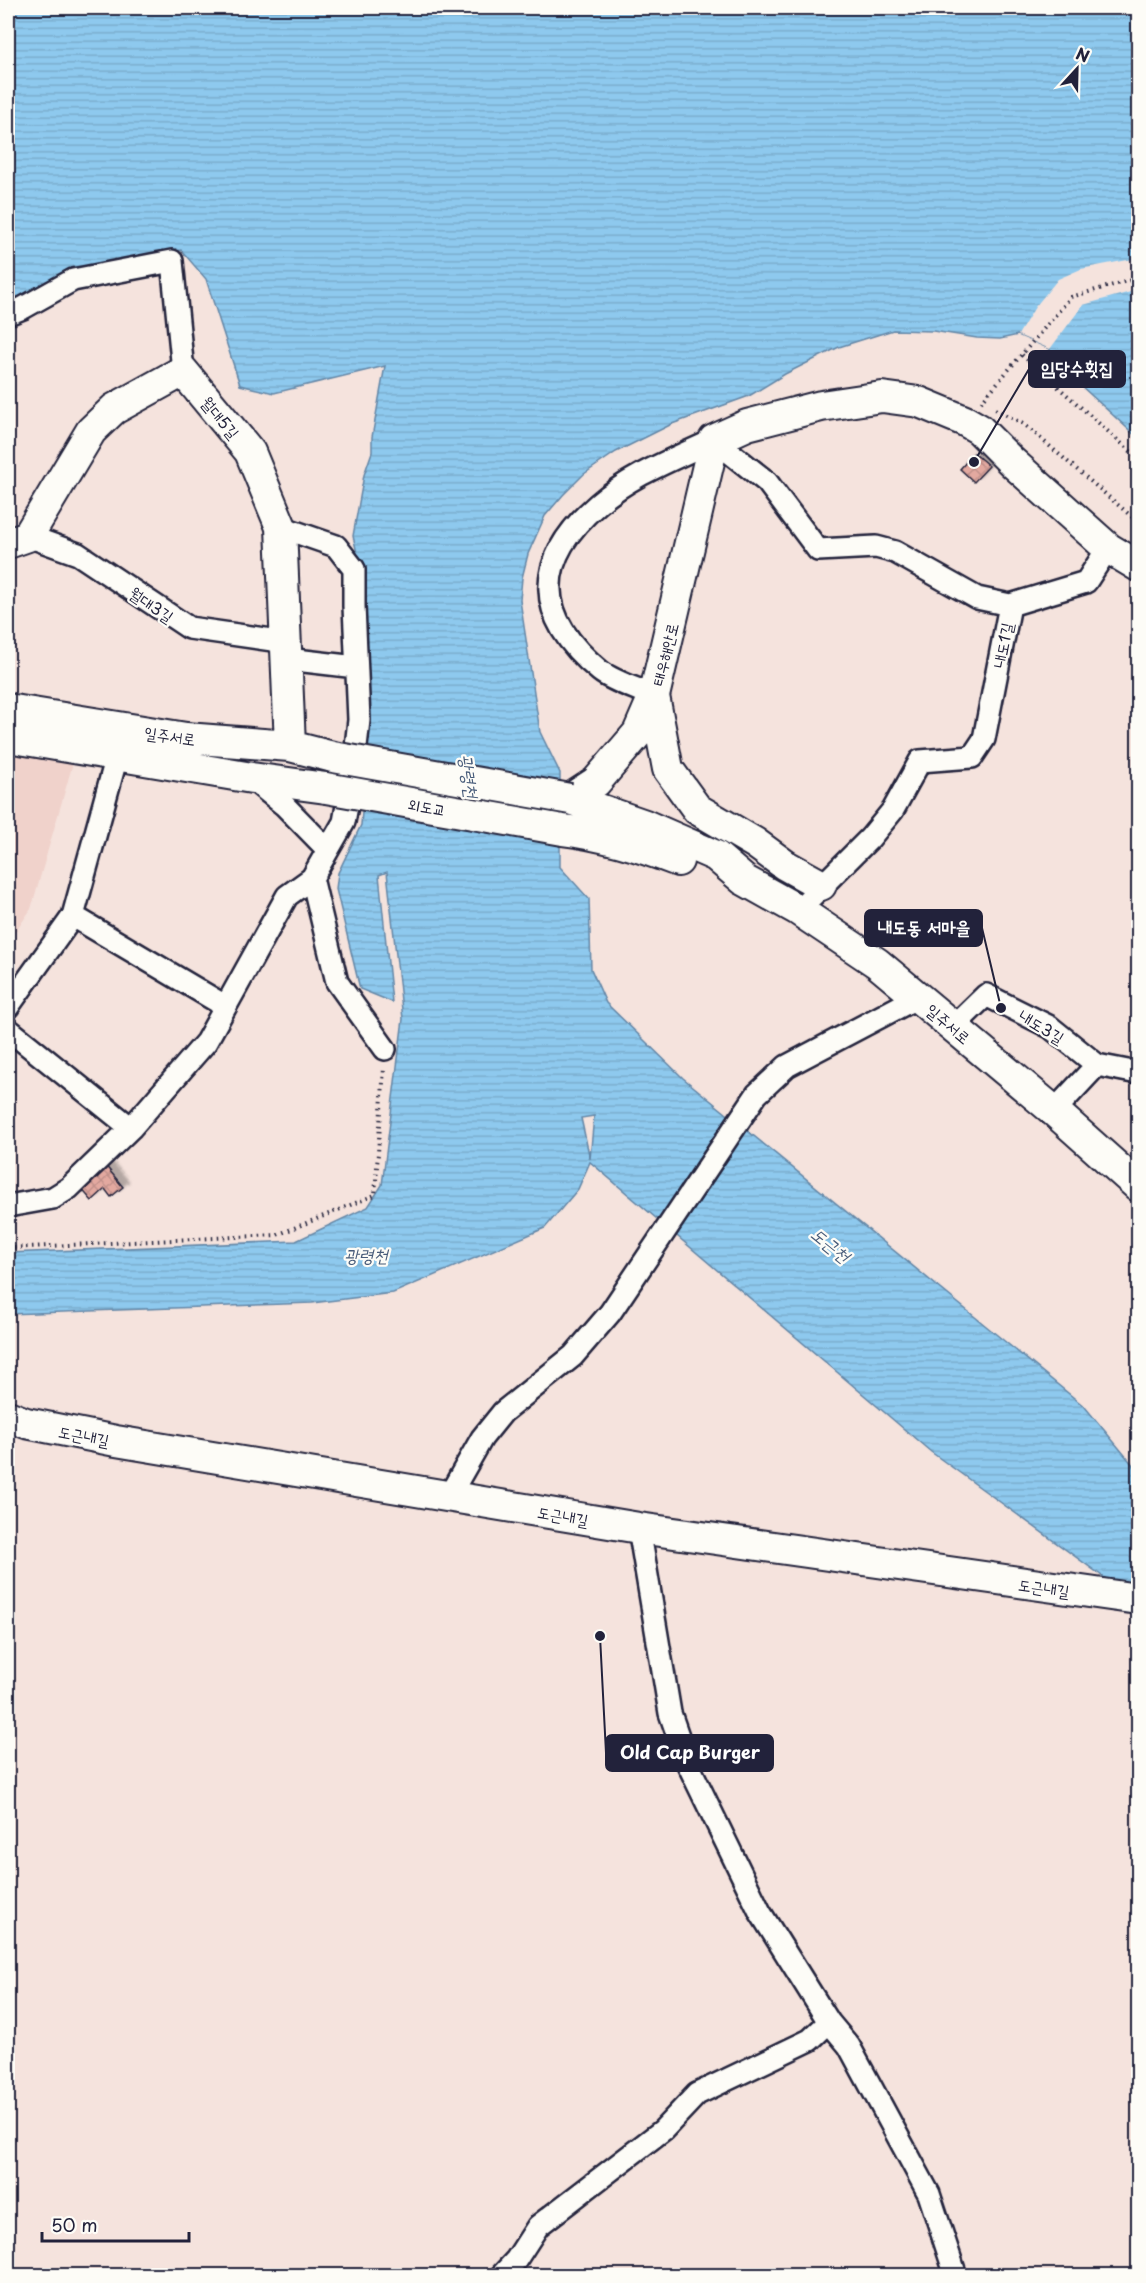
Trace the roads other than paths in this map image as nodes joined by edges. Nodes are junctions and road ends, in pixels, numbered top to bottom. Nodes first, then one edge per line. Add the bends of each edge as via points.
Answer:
1 (8, 314) edge
2 (183, 371) junction
3 (714, 440) junction
4 (281, 527) junction
5 (18, 539) edge
6 (1108, 548) junction
7 (1138, 566) edge
8 (1010, 605) junction
9 (287, 651) junction
10 (356, 668) junction
11 (654, 696) junction
12 (8, 709) edge
13 (8, 737) edge
14 (290, 746) junction
15 (117, 756) junction
16 (333, 757) joint
17 (252, 778) junction
18 (326, 788) joint
19 (570, 799) junction
20 (563, 830) joint
21 (328, 850) junction
22 (312, 878) junction
23 (744, 880) junction
24 (821, 885) junction
25 (798, 910) junction
26 (73, 916) junction
27 (918, 997) junction
28 (225, 1006) junction
29 (8, 1007) edge
30 (953, 1027) junction
31 (8, 1029) edge
32 (385, 1049) road end
33 (1097, 1065) junction
34 (1138, 1073) edge
35 (1054, 1111) junction
36 (132, 1128) junction
37 (1138, 1186) edge
38 (8, 1206) edge
39 (8, 1416) edge
40 (449, 1496) junction
41 (639, 1528) junction
42 (1130, 1599) edge
43 (829, 2022) junction
44 (501, 2276) edge
45 (956, 2276) edge

1 - 2 street via 73,280 172,261
2 - 4 street, 월대5길 via 250,452
2 - 5 street, 월대3길 via 114,409 91,430
3 - 6 street, 태우해안로 via 747,425 810,409 882,397 919,402 980,429
3 - 8 street, 내도1길 via 767,482 818,550 876,547 895,552 977,598
3 - 11 street, 태우해안로
3 - 11 street, 태우해안로 via 640,475 598,503 566,537 552,563 548,595 567,638 602,673
4 - 9 street, 월대5길
4 - 10 street via 336,546 354,569
5 - 9 street, 월대3길 via 78,554 189,628
6 - 7 street, 태우해안로
6 - 8 street via 1086,582
8 - 24 street, 내도1길 via 984,739 972,757 920,761 893,810
9 - 10 street, 월대3길
9 - 14 street, 월대5길
10 - 21 street via 359,720 353,773 344,822
11 - 19 street via 638,733 596,782
11 - 24 street via 668,769 697,809
12 - 14 street, 일주서로 via 186,738
13 - 15 street, 일주서로
14 - 16 street, 일주서로
15 - 17 street, 일주서로
15 - 26 street
16 - 19 street, 외도교, bridge
17 - 18 street, 일주서로
17 - 21 street
18 - 20 street, 외도교, bridge
19 - 23 street, 일주서로 via 645,825 716,856
20 - 23 street, 일주서로 via 640,846 705,872
21 - 22 street
22 - 28 street via 287,896
22 - 32 street via 337,982
23 - 25 street, 일주서로
24 - 25 street, 내도1길
25 - 27 street, 일주서로 via 877,963
26 - 28 street
26 - 29 street
27 - 30 street, 일주서로
27 - 40 street via 787,1066 757,1094 610,1313 573,1356 503,1412 482,1438
28 - 36 street via 206,1042
30 - 33 street, 내도3길 via 986,995 1050,1027
30 - 35 street, 일주서로
31 - 36 street
33 - 34 street, 내도3길
33 - 35 street
35 - 37 street, 일주서로
36 - 38 street via 69,1188 53,1198
39 - 40 street, 도근내길 via 116,1441
40 - 41 street, 도근내길
41 - 42 street, 도근내길
41 - 43 street via 670,1713 687,1762 760,1912
43 - 44 street via 810,2040 697,2094 663,2130 538,2226
43 - 45 street via 849,2046 929,2194

